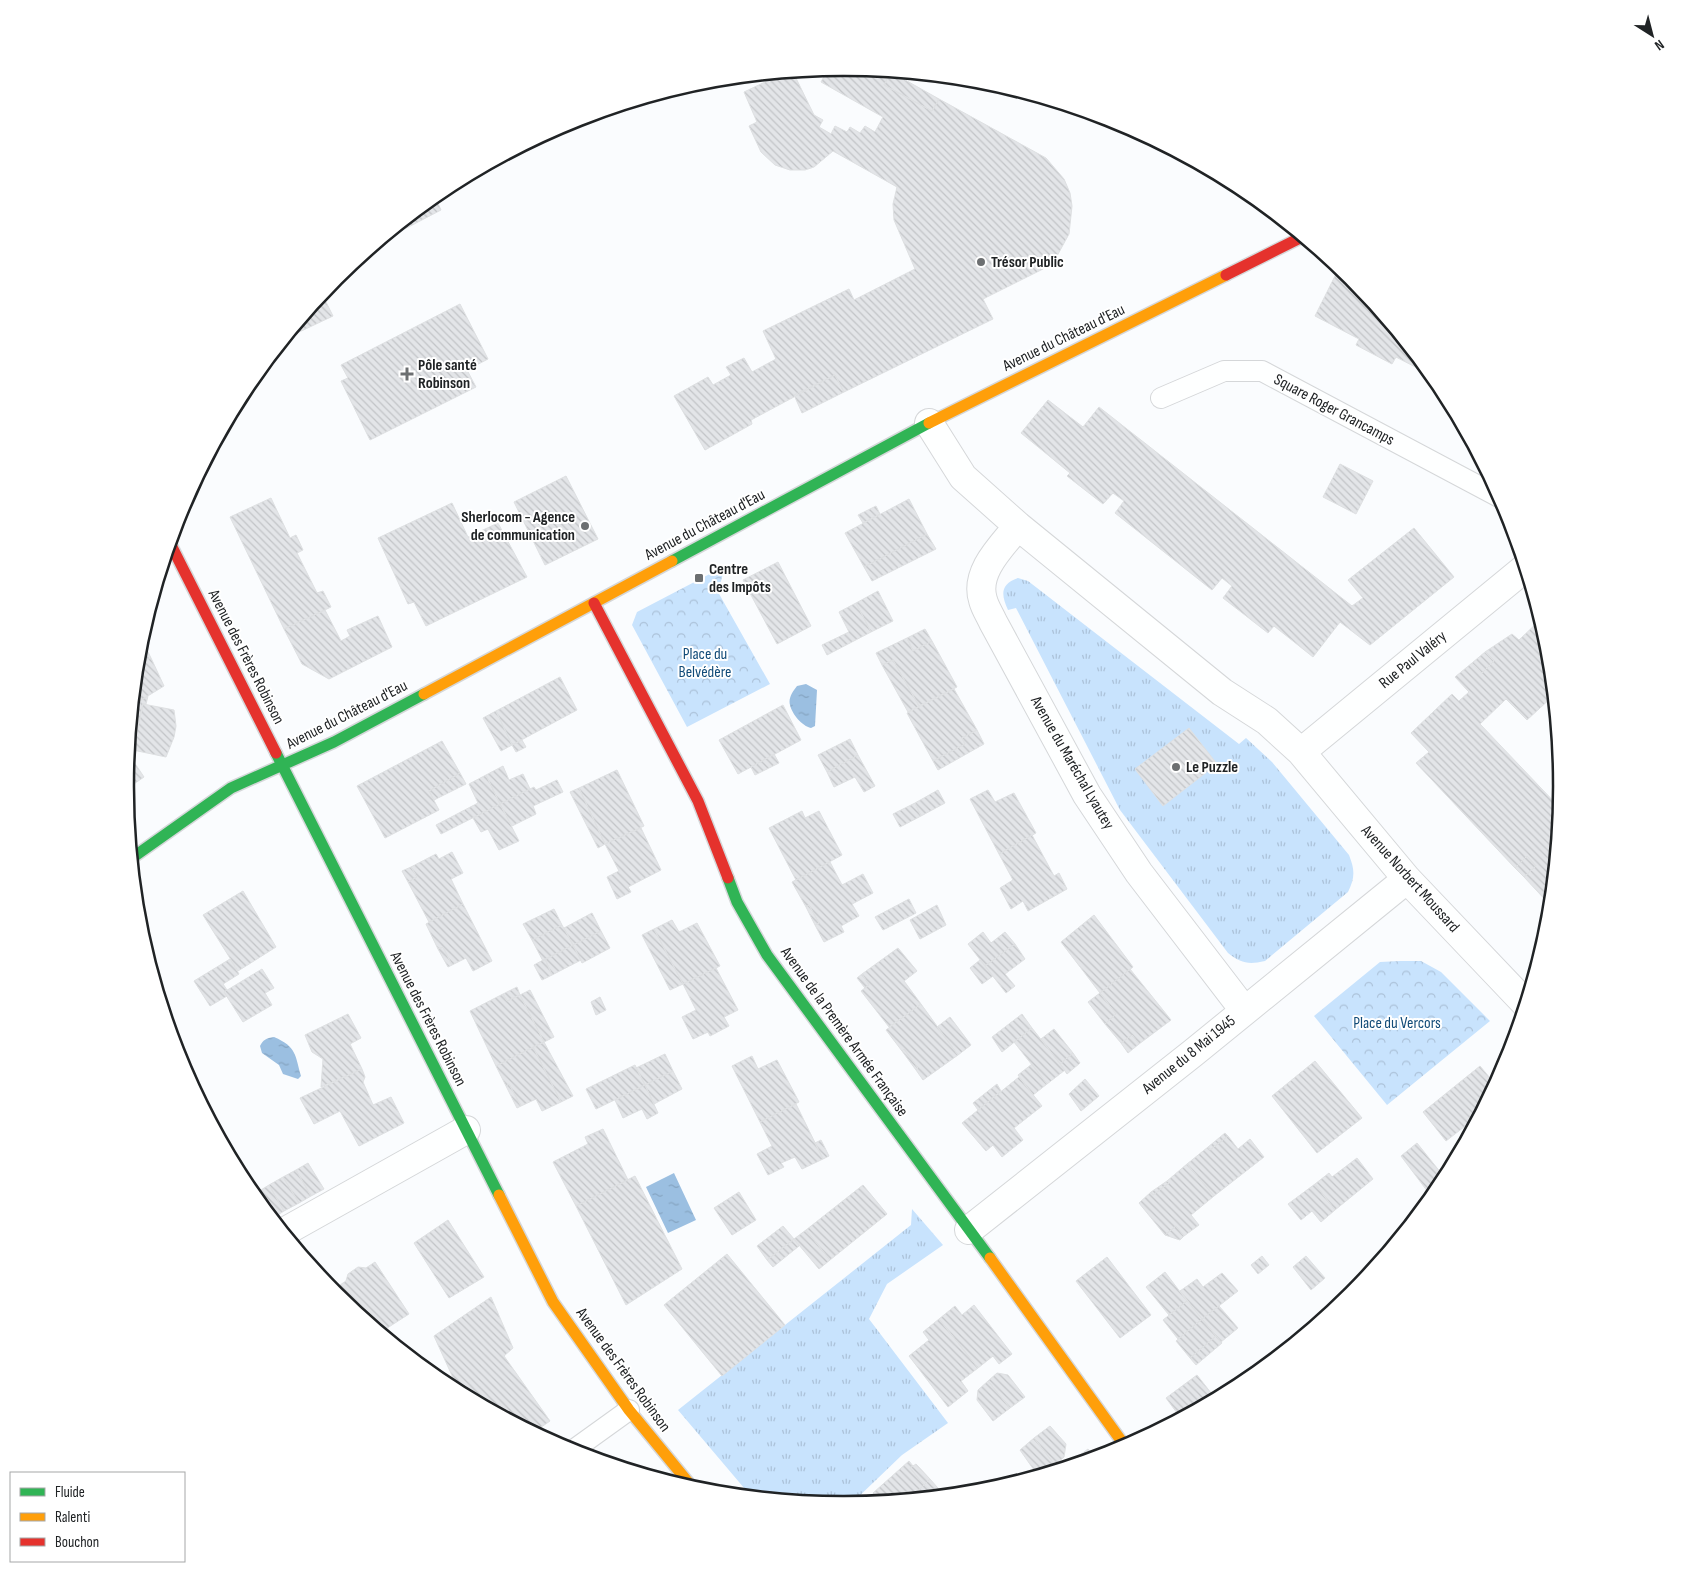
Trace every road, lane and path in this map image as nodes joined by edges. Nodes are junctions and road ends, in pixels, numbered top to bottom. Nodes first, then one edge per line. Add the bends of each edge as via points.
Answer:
1 (1297, 240) edge
2 (1161, 398) dead end
3 (929, 423) junction
4 (1489, 492) edge
5 (1018, 526) junction
6 (174, 551) edge
7 (1520, 572) edge
8 (594, 603) junction
9 (1300, 752) junction
10 (282, 765) junction
11 (137, 854) edge
12 (1407, 879) junction
13 (1521, 998) edge
14 (1244, 1010) junction
15 (466, 1130) junction
16 (289, 1229) edge
17 (970, 1230) junction
18 (629, 1410) junction
19 (1120, 1440) edge
20 (580, 1445) edge
21 (684, 1477) edge

1 - 3 street, Avenue du Château d'Eau
2 - 4 lane, Square Roger Grancamps via 1224,371 1262,371
3 - 5 street via 963,477
3 - 8 street, Avenue du Château d'Eau
5 - 9 street via 1222,692 1267,721
5 - 14 street, Avenue du Maréchal Lyautey via 984,573 983,599 993,622 1087,795 1139,873
6 - 10 street, Avenue des Frères Robinson
7 - 9 street, Rue Paul Valéry
8 - 10 street, Avenue du Château d'Eau via 334,742
8 - 17 street, Avenue de la Premère Armée Française via 698,801 737,902 767,956
9 - 12 street, Avenue Norbert Moussard
10 - 11 street, Avenue du Château d'Eau via 231,788
10 - 15 street, Avenue des Frères Robinson
12 - 13 street, Avenue Norbert Moussard
12 - 14 street, Avenue du 8 Mai 1945
14 - 17 street, Avenue du 8 Mai 1945
15 - 16 street
15 - 18 street, Avenue des Frères Robinson via 553,1302
17 - 19 street, Avenue de la Premère Armée Française
18 - 20 lane
18 - 21 street, Avenue des Frères Robinson

